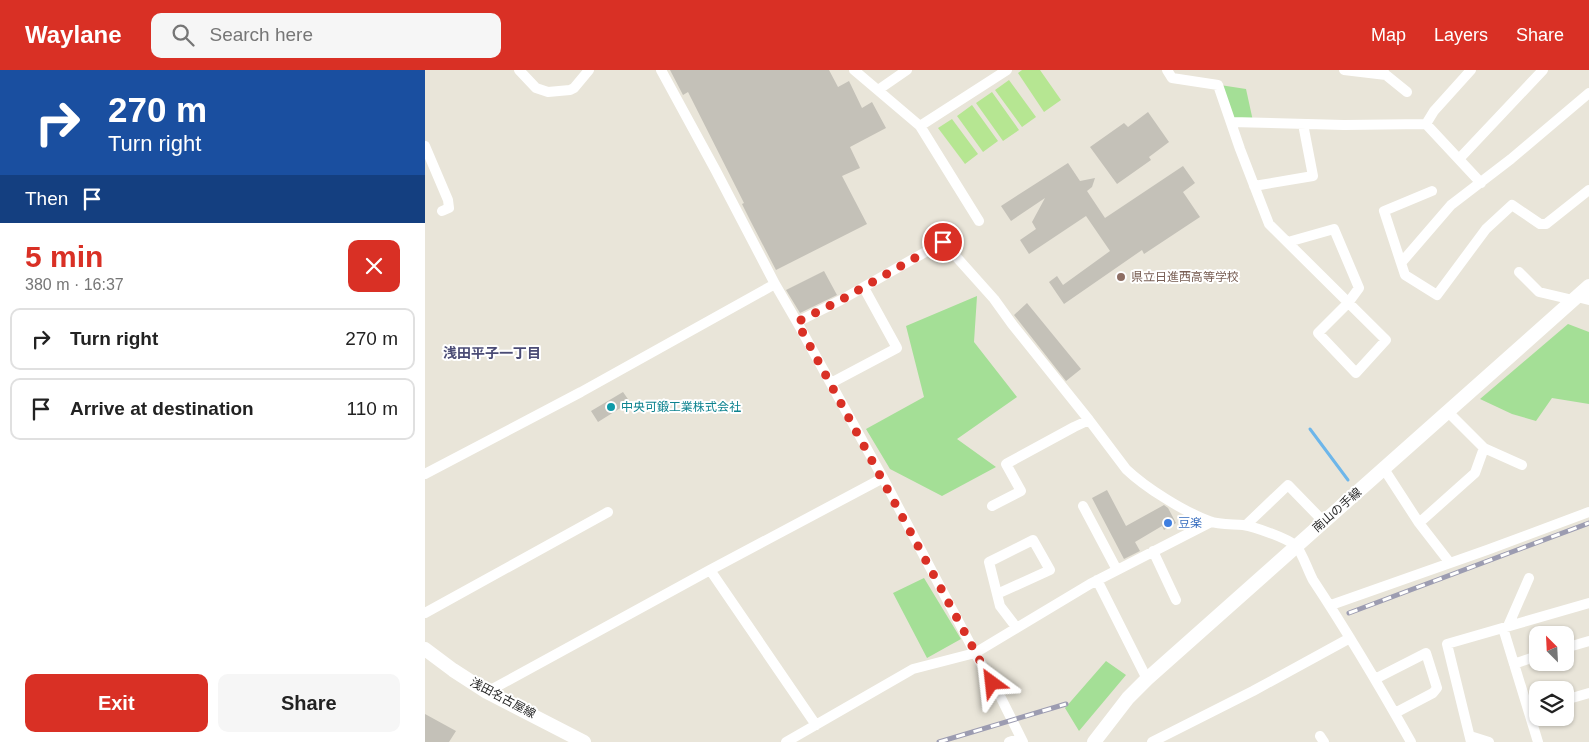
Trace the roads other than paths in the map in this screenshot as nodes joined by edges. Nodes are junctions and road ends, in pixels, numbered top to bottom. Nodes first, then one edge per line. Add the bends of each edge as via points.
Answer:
1 (519, 70) edge
2 (589, 70) edge
3 (661, 70) edge
4 (854, 70) edge
5 (907, 70) edge
6 (1007, 70) edge
7 (1167, 70) edge
8 (1344, 70) edge
9 (1471, 70) edge
10 (1543, 70) edge
11 (1384, 73) edge
12 (877, 90) junction
13 (1407, 92) dead end
14 (1589, 94) edge
15 (1232, 122) junction
16 (1303, 124) junction
17 (1426, 124) junction
18 (920, 126) junction
19 (425, 146) edge
20 (1459, 159) junction
21 (1481, 183) junction
22 (1254, 186) junction
23 (1432, 190) dead end
24 (1589, 190) edge
25 (442, 211) dead end
26 (979, 220) dead end
27 (1288, 242) junction
28 (1401, 263) junction
29 (1519, 272) dead end
30 (775, 284) junction
31 (1589, 286) edge
32 (863, 288) junction
33 (1580, 299) edge
34 (1348, 302) junction
35 (797, 322) junction
36 (831, 383) junction
37 (1448, 412) junction
38 (1089, 420) junction
39 (1484, 448) junction
40 (1522, 466) dead end
41 (1384, 469) junction
42 (425, 474) edge
43 (883, 478) junction
44 (992, 506) dead end
45 (1083, 506) dead end
46 (608, 512) dead end
47 (1589, 512) edge
48 (1211, 522) junction
49 (1324, 522) junction
50 (1419, 523) junction
51 (1246, 526) junction
52 (1296, 546) junction
53 (1153, 551) junction
54 (1450, 564) junction
55 (710, 570) junction
56 (1117, 570) junction
57 (1529, 578) dead end
58 (1097, 580) junction
59 (997, 594) junction
60 (1176, 600) dead end
61 (1589, 603) edge
62 (1331, 605) junction
63 (425, 613) edge
64 (1016, 627) junction
65 (1505, 627) junction
66 (1349, 638) junction
67 (1589, 641) edge
68 (1574, 645) edge
69 (425, 649) edge
70 (975, 653) junction
71 (1529, 659) edge
72 (1514, 664) junction
73 (1375, 679) junction
74 (1147, 680) junction
75 (487, 692) junction
76 (1589, 693) edge
77 (1574, 697) edge
78 (1529, 700) edge
79 (1395, 713) junction
80 (816, 725) junction
81 (1536, 726) edge
82 (1021, 738) edge
83 (1470, 739) edge
84 (584, 742) edge
85 (787, 742) edge
86 (1009, 742) edge
87 (1094, 742) edge
88 (1152, 742) edge
89 (1411, 742) edge
90 (1489, 742) edge
91 (1538, 742) edge

1 - 2 street via 537,88 548,92 574,88
3 - 30 street
4 - 12 street
5 - 12 street
6 - 18 street
7 - 15 street via 1172,78 1218,85
8 - 11 street
9 - 17 street
10 - 20 street
11 - 13 street
12 - 18 street
14 - 21 street
15 - 16 street
15 - 22 street
16 - 17 street
16 - 22 street via 1313,176
17 - 20 street
18 - 26 street
19 - 25 street via 448,200 449,208
20 - 21 street
21 - 28 street via 1451,205
22 - 27 street via 1269,224
23 - 28 street via 1384,211
24 - 28 street via 1546,224 1540,224 1512,205 1486,229 1437,295 1405,275
27 - 34 street
27 - 34 street via 1334,229 1359,288
29 - 33 street via 1539,292
30 - 35 street
30 - 42 street
31 - 33 street, 南山の手線
32 - 35 street
32 - 36 street via 897,348
32 - 38 street via 943,242 994,299
33 - 37 street, 南山の手線
34 - 34 street via 1318,334 1356,374 1386,340
35 - 36 street
36 - 43 street
37 - 39 street
37 - 41 street, 南山の手線
38 - 44 street via 1006,464 1021,491
38 - 48 street via 1133,476 1172,502
39 - 40 street
39 - 50 street via 1475,473
41 - 49 street, 南山の手線
41 - 50 street
43 - 55 street
43 - 70 street
45 - 56 street
46 - 63 street
47 - 54 street
48 - 51 street
48 - 53 street
49 - 51 street via 1287,485
49 - 52 street, 南山の手線
50 - 54 street
51 - 52 street
52 - 62 street via 1312,578
52 - 74 street, 南山の手線
53 - 56 street
53 - 60 street
54 - 62 street
55 - 75 street
55 - 80 street
56 - 58 street
57 - 65 street
58 - 64 street
58 - 74 street
59 - 59 street via 1050,570 1033,540 989,562
59 - 64 street via 1000,606
61 - 65 street
62 - 66 street
64 - 70 street
65 - 72 street
65 - 83 street via 1447,644
66 - 73 street
66 - 88 street
67 - 68 street
69 - 75 street, 浅田名古屋線
70 - 80 street via 913,669
70 - 82 street
71 - 72 street
72 - 78 street
73 - 79 street
73 - 79 street via 1425,653 1437,688
74 - 87 street, 南山の手線 via 1128,698
75 - 84 street, 浅田名古屋線
76 - 77 street
79 - 89 street
80 - 85 street
81 - 91 street
82 - 86 street
83 - 90 street

